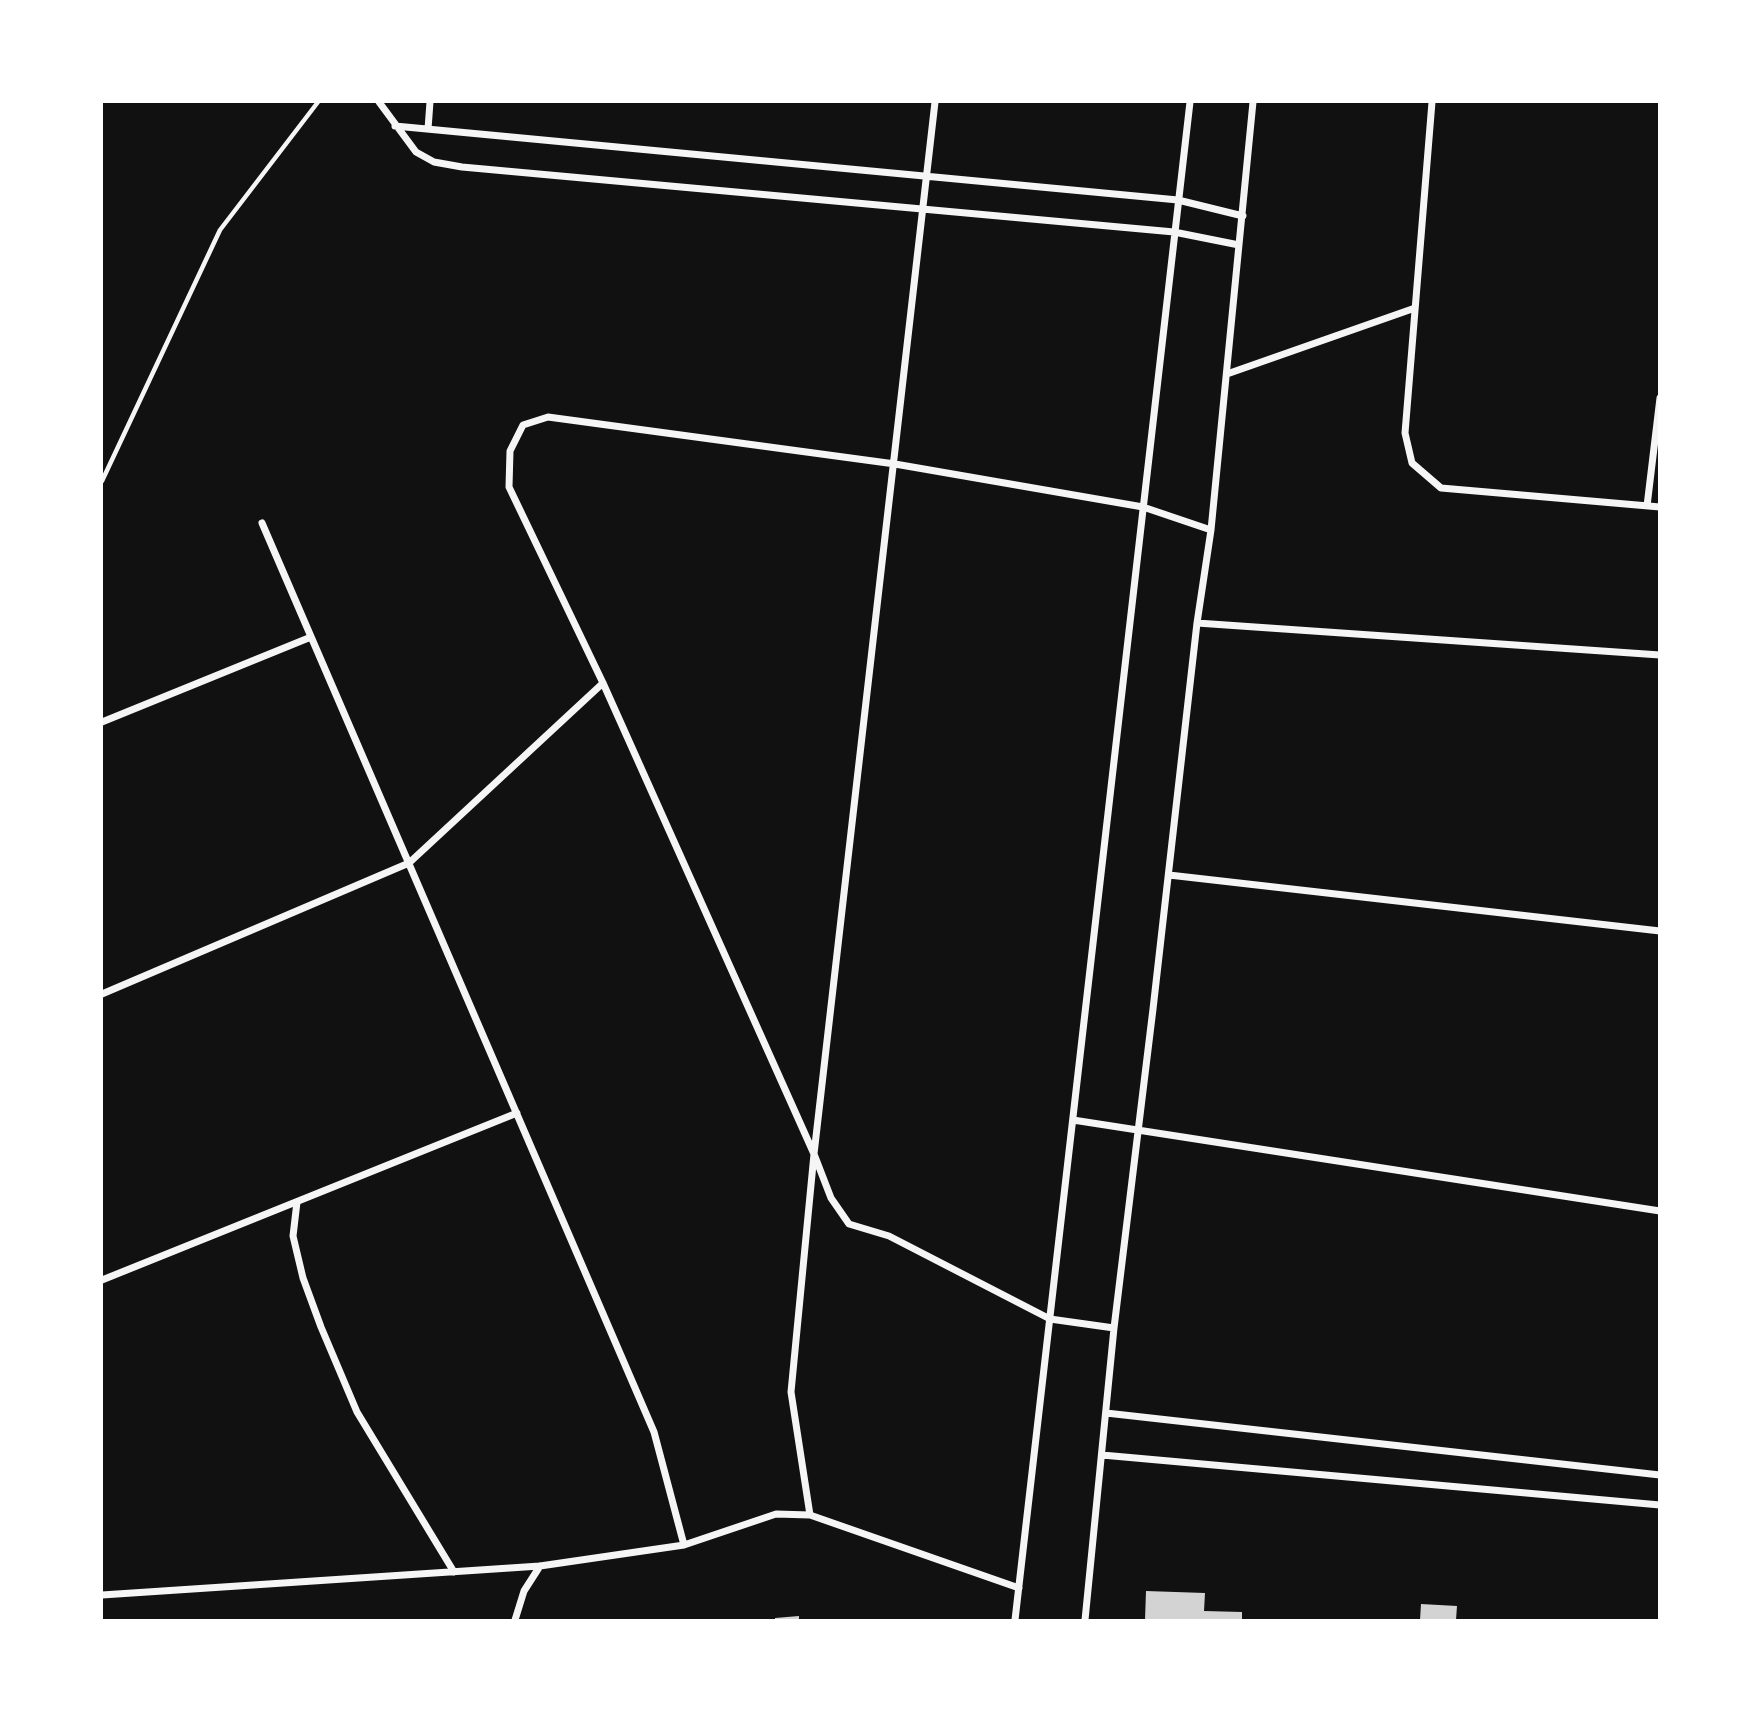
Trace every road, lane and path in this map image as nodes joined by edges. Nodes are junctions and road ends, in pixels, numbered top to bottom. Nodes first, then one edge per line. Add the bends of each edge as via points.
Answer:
1 (318, 102) edge
2 (379, 102) edge
3 (430, 102) edge
4 (935, 102) edge
5 (1190, 102) edge
6 (1253, 102) edge
7 (1432, 102) edge
8 (395, 126) junction
9 (428, 129) junction
10 (927, 176) junction
11 (1178, 200) junction
12 (923, 210) junction
13 (1242, 216) junction
14 (1174, 232) junction
15 (1239, 245) junction
16 (1415, 309) junction
17 (1227, 374) junction
18 (1660, 397) edge
19 (895, 464) junction
20 (102, 481) edge
21 (1647, 506) junction
22 (1660, 507) edge
23 (1143, 508) junction
24 (262, 523) dead end
25 (1211, 530) junction
26 (1197, 623) junction
27 (311, 637) junction
28 (1660, 655) edge
29 (603, 683) junction
30 (102, 722) edge
31 (409, 863) junction
32 (1169, 875) junction
33 (1660, 931) edge
34 (102, 994) edge
35 (517, 1113) junction
36 (1073, 1120) junction
37 (1138, 1132) junction
38 (814, 1154) junction
39 (297, 1202) junction
40 (1660, 1211) edge
41 (102, 1280) edge
42 (1049, 1319) junction
43 (1114, 1328) junction
44 (1106, 1413) junction
45 (1102, 1455) junction
46 (1660, 1475) edge
47 (1660, 1504) edge
48 (810, 1515) junction
49 (684, 1545) junction
50 (540, 1566) junction
51 (454, 1572) junction
52 (1019, 1588) junction
53 (102, 1595) edge
54 (515, 1620) edge
55 (1015, 1620) edge
56 (1084, 1620) edge

1 - 20 path via 220,230
2 - 8 street
3 - 9 street
4 - 10 street
5 - 11 street
6 - 13 street
7 - 16 street
8 - 9 street
8 - 12 street via 416,152 434,162 462,167
9 - 10 street
10 - 11 street
10 - 12 street
11 - 13 street
11 - 14 street
12 - 14 street
12 - 19 street
13 - 15 street
14 - 15 street
14 - 23 street
15 - 17 street
16 - 17 street
16 - 21 street via 1405,433 1412,463 1441,488
17 - 25 street
18 - 21 street
19 - 23 street
19 - 29 street via 548,417 523,425 510,451 509,487
19 - 38 street
21 - 22 street
23 - 25 street
23 - 36 street
24 - 27 street
25 - 26 street
26 - 28 street
26 - 32 street
27 - 30 street
27 - 31 street
29 - 31 street
29 - 38 street
31 - 34 street
31 - 35 street
32 - 33 street
32 - 37 street
35 - 39 street
35 - 49 street via 654,1432
36 - 37 street
36 - 42 street
37 - 40 street
37 - 43 street
38 - 42 street via 831,1199 849,1224 888,1236
38 - 48 street via 792,1392
39 - 41 street
39 - 51 street via 292,1236 321,1327 358,1412
42 - 43 street
42 - 52 street
43 - 44 street
44 - 45 street
44 - 46 street
45 - 47 street
45 - 56 street
48 - 49 street via 776,1514
48 - 52 street
49 - 50 street
50 - 51 street
50 - 54 street via 524,1591
51 - 53 street
52 - 55 street

